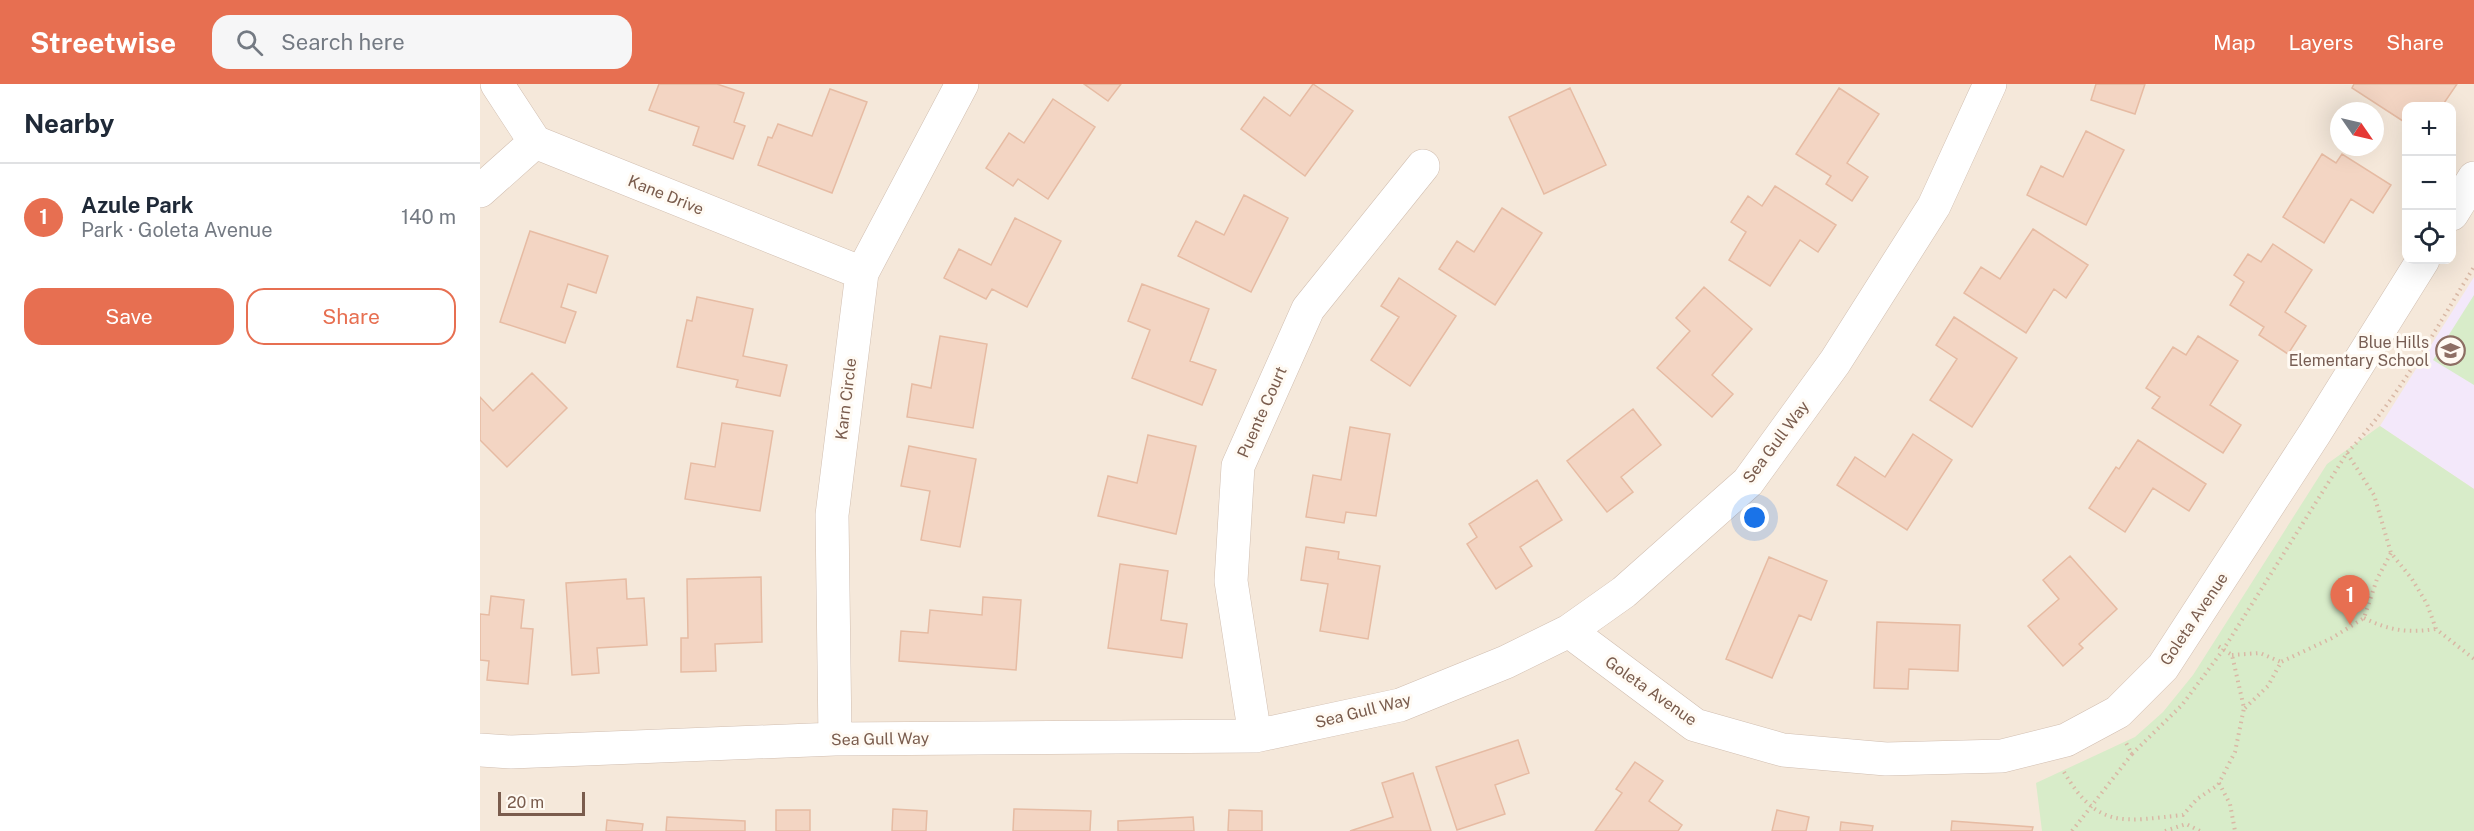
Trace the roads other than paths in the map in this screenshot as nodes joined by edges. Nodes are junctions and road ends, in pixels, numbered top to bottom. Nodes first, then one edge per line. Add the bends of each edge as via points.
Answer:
1 (496, 84) edge
2 (962, 84) edge
3 (1981, 88) edge
4 (535, 142) junction
5 (1422, 166) dead end
6 (2474, 178) edge
7 (480, 191) edge
8 (2454, 210) edge
9 (2421, 264) edge
10 (862, 273) junction
11 (1569, 631) junction
12 (1255, 736) junction
13 (835, 739) junction
14 (480, 750) edge

1 - 4 street
2 - 10 street, Karn Circle
3 - 11 street, Sea Gull Way via 1934,206 1835,362 1748,482 1624,592
4 - 7 street
4 - 10 street, Kane Drive
5 - 12 street, Puente Court via 1308,309 1238,466 1231,581
6 - 8 street
9 - 11 street, Goleta Avenue via 2163,667 2118,712 2066,740 2002,756 1909,759 1783,750 1695,725
10 - 13 street, Karn Circle via 832,514
11 - 12 street, Sea Gull Way via 1506,662 1400,705
12 - 13 street, Sea Gull Way
13 - 14 street, Sea Gull Way

